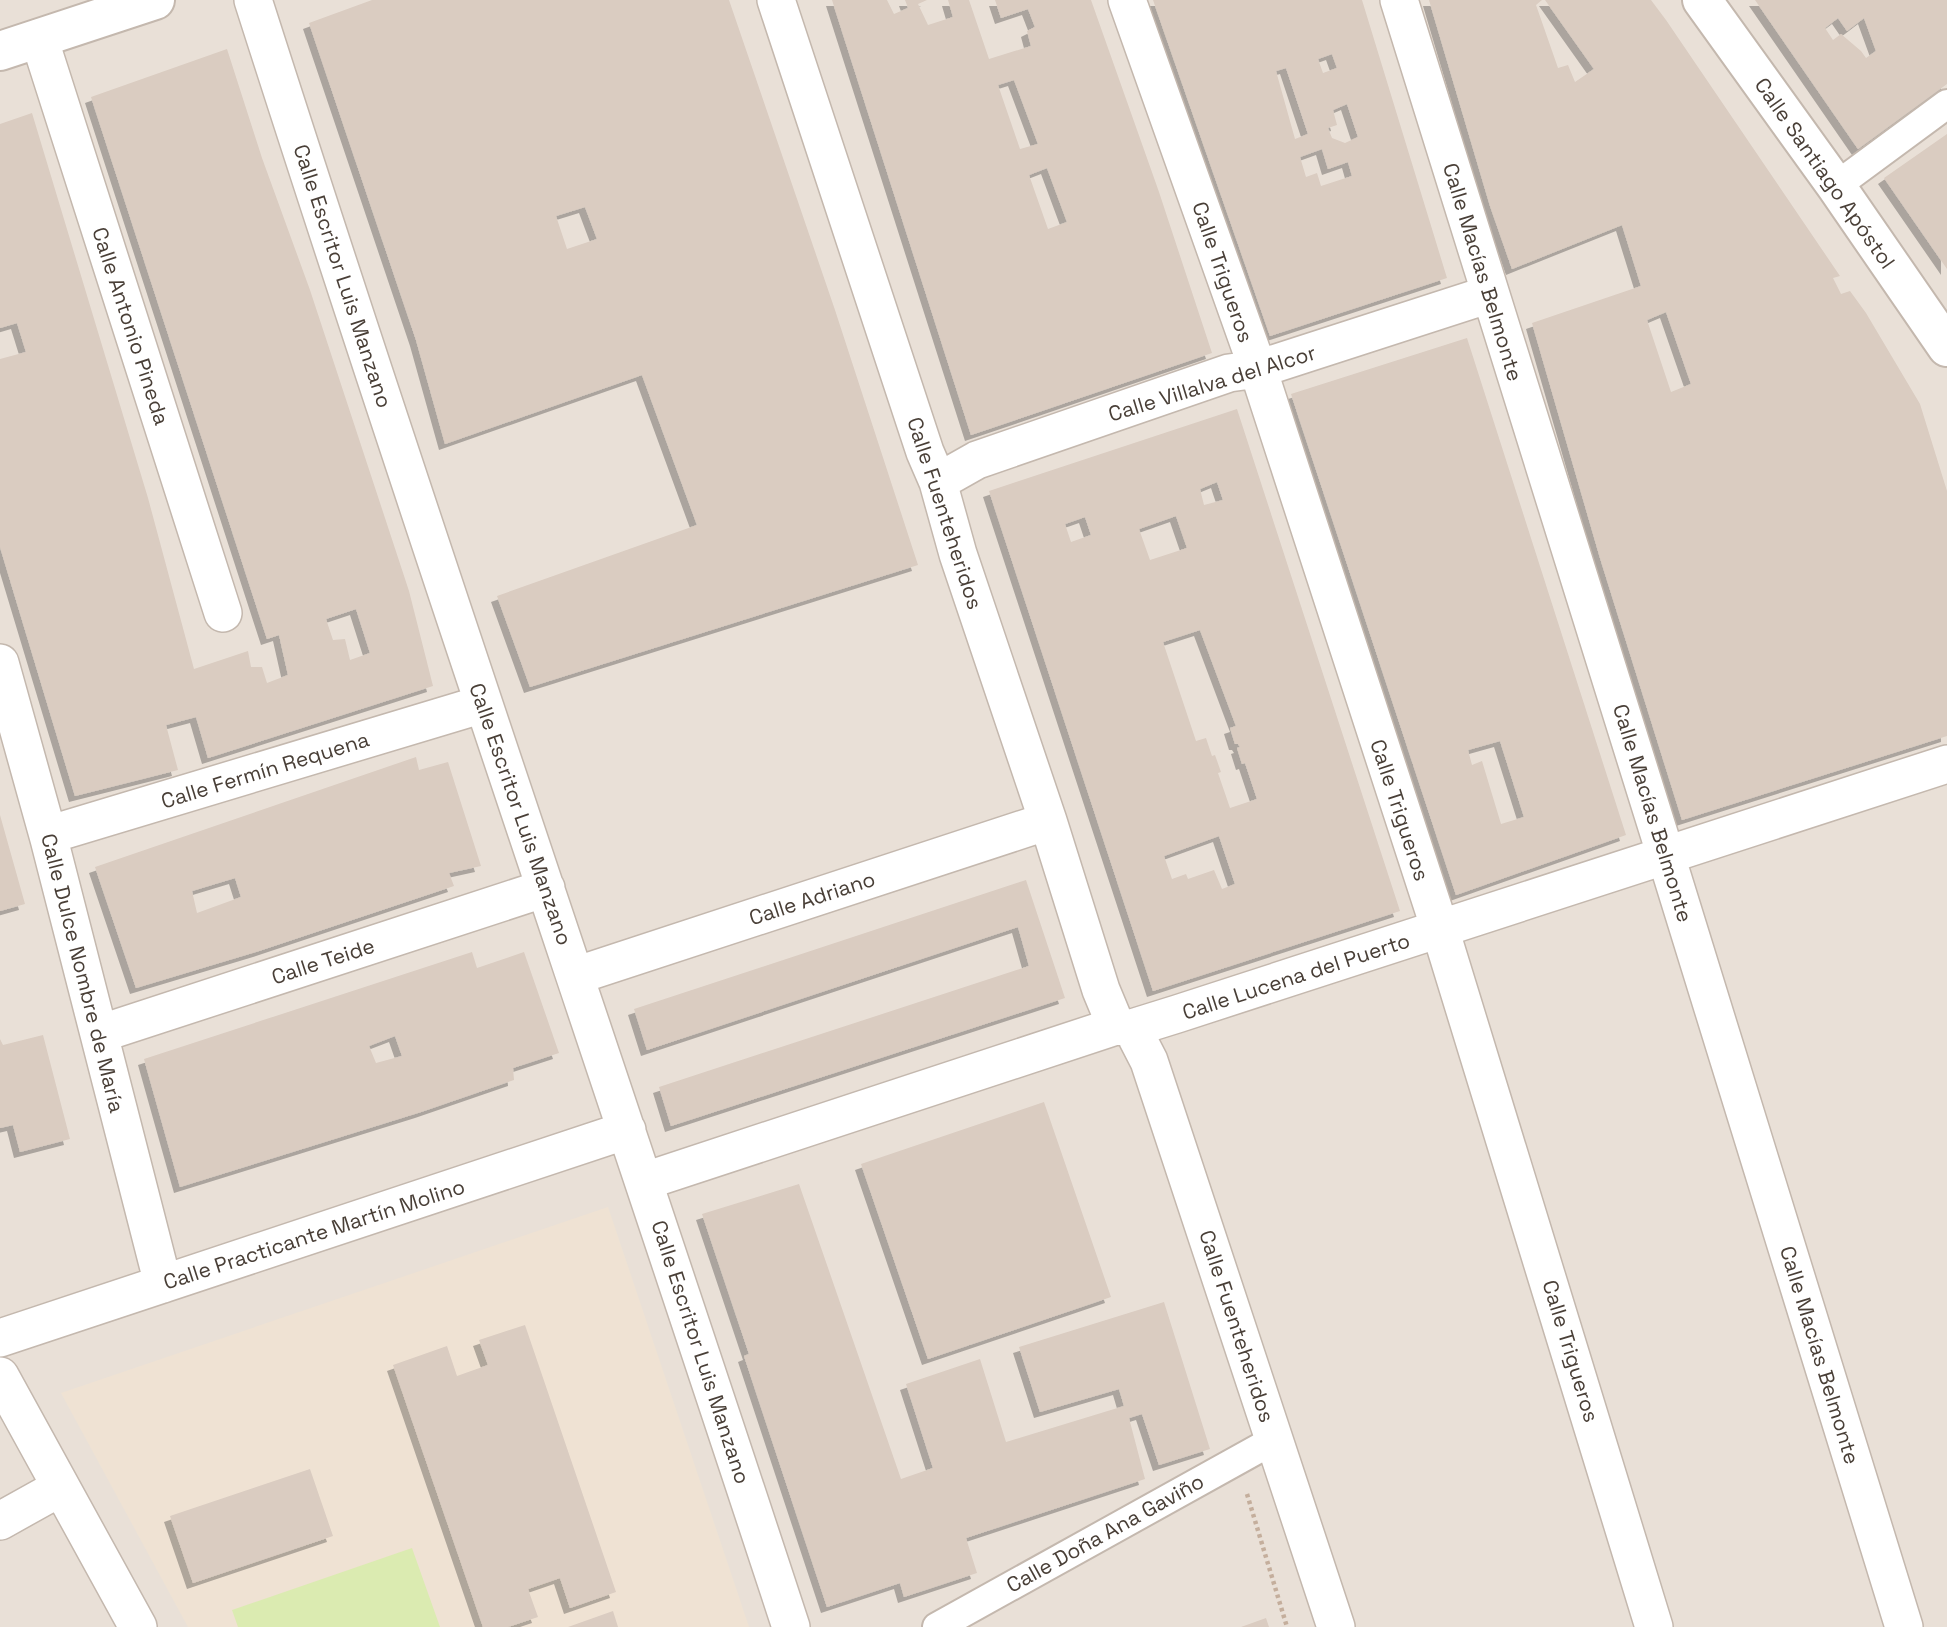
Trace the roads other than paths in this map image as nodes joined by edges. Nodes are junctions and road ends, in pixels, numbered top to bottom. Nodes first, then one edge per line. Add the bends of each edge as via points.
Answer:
1 (155, 0) edge
2 (253, 0) edge
3 (776, 0) edge
4 (1127, 0) edge
5 (1399, 0) edge
6 (1702, 0) edge
7 (39, 38) junction
8 (0, 51) edge
9 (1947, 104) edge
10 (1836, 186) junction
11 (1490, 295) junction
12 (1947, 347) edge
13 (1258, 369) junction
14 (938, 482) junction
15 (223, 613) dead end
16 (0, 663) edge
17 (483, 704) junction
18 (1947, 764) edge
19 (1048, 821) junction
20 (48, 835) junction
21 (1667, 856) junction
22 (546, 888) junction
23 (1440, 929) junction
24 (575, 976) junction
25 (1124, 1027) junction
26 (99, 1034) junction
27 (627, 1130) junction
28 (645, 1181) junction
29 (163, 1284) junction
30 (0, 1338) edge
31 (0, 1376) edge
32 (1274, 1440) junction
33 (61, 1487) junction
34 (0, 1521) edge
35 (138, 1627) edge
36 (791, 1627) edge
37 (937, 1627) edge
38 (1336, 1627) edge
39 (1654, 1627) edge
40 (1904, 1627) edge

1 - 7 street
2 - 17 street, Calle Escritor Luis Manzano
3 - 14 street, Calle Fuenteheridos
4 - 13 street, Calle Trigueros
5 - 11 street, Calle Macías Belmonte
6 - 10 street, Calle Santiago Apóstol
7 - 8 street
7 - 15 street, Calle Antonio Pineda
9 - 10 street
10 - 12 street, Calle Santiago Apóstol
11 - 13 street, Calle Villalva del Alcor
11 - 21 street, Calle Macías Belmonte
13 - 14 street, Calle Villalva del Alcor via 1229,373 977,460
13 - 23 street, Calle Trigueros
14 - 19 street, Calle Fuenteheridos
16 - 20 street, Calle Dulce Nombre de María
17 - 20 street, Calle Fermín Requena
17 - 22 street, Calle Escritor Luis Manzano
18 - 21 street, Calle Lucena del Puerto
19 - 24 street, Calle Adriano
19 - 25 street, Calle Fuenteheridos via 1101,990
20 - 26 street, Calle Dulce Nombre de María
21 - 23 street, Calle Lucena del Puerto
21 - 40 street, Calle Macías Belmonte
22 - 24 street, Calle Escritor Luis Manzano
22 - 26 street, Calle Teide
23 - 25 street, Calle Lucena del Puerto
23 - 39 street, Calle Trigueros
24 - 27 street, Calle Escritor Luis Manzano
25 - 28 street, Calle Lucena del Puerto
25 - 32 street, Calle Fuenteheridos via 1149,1061
26 - 29 street, Calle Dulce Nombre de María
27 - 28 street, Calle Escritor Luis Manzano
27 - 29 street, Calle Practicante Martín Molino
28 - 36 street, Calle Escritor Luis Manzano
29 - 30 street, Calle Practicante Martín Molino
31 - 33 street
32 - 37 street, Calle Doña Ana Gaviño
32 - 38 street, Calle Fuenteheridos
33 - 34 street
33 - 35 street

